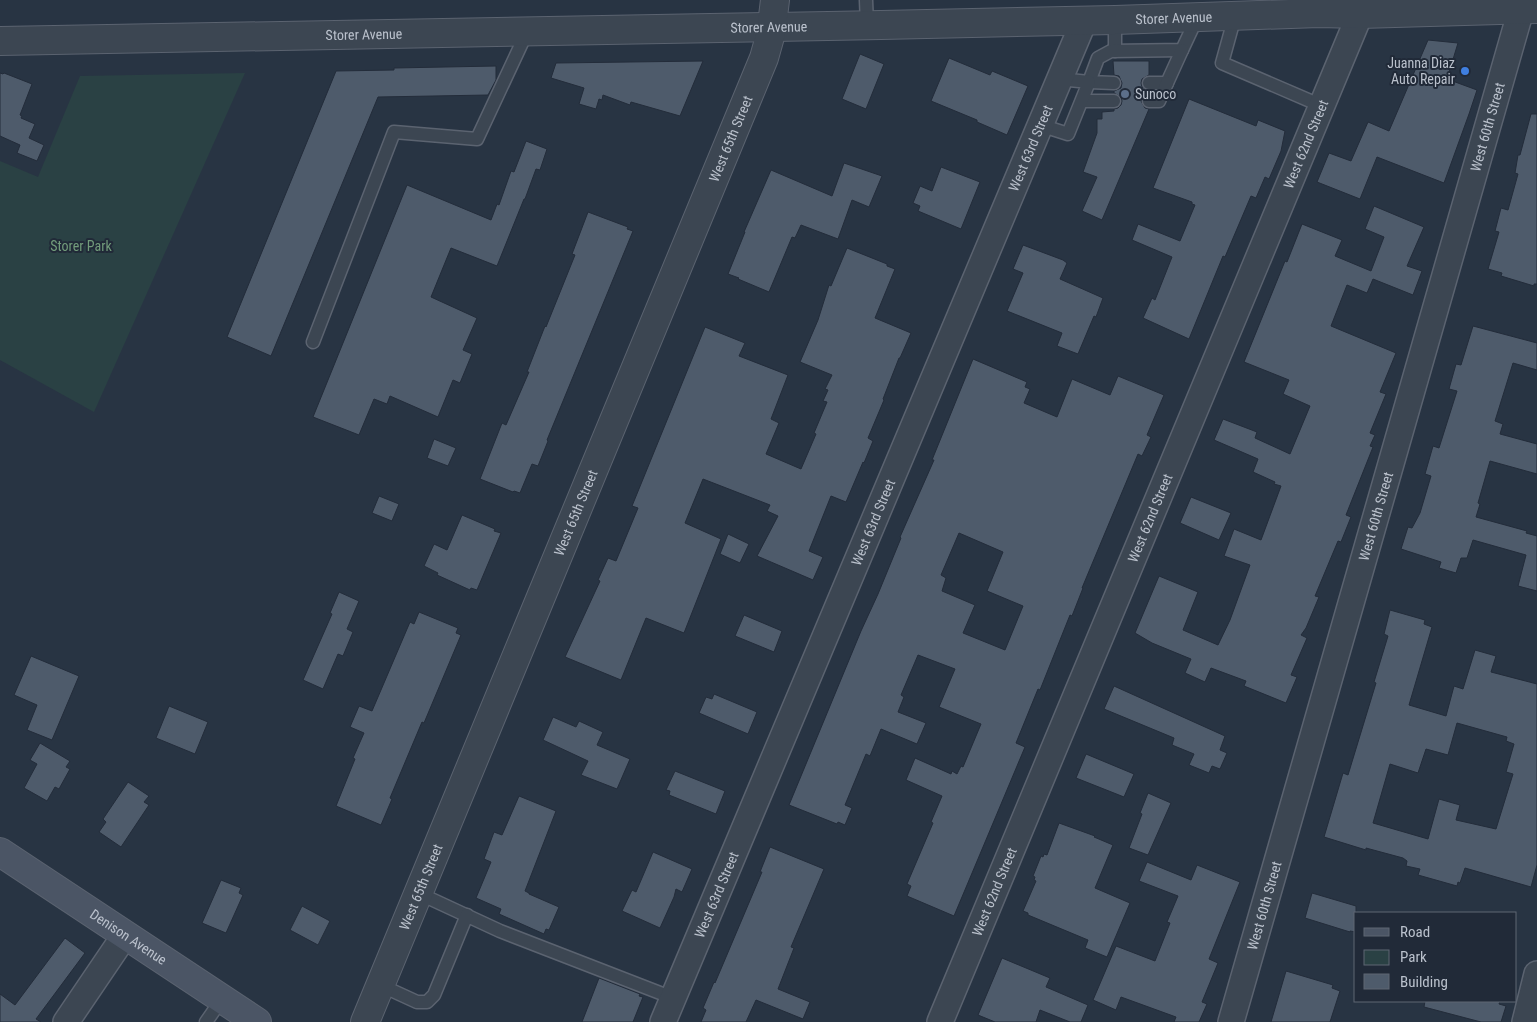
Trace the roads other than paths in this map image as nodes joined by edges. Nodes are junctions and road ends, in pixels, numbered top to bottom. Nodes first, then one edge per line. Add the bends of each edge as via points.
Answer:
1 (775, 0) edge
2 (1494, 5) edge
3 (1392, 6) edge
4 (1319, 7) edge
5 (1162, 9) edge
6 (1529, 10) edge
7 (867, 13) edge
8 (1360, 14) junction
9 (1235, 16) junction
10 (1197, 18) junction
11 (1115, 20) junction
12 (1084, 21) junction
13 (772, 27) junction
14 (527, 32) junction
15 (0, 41) edge
16 (1182, 50) junction
17 (1115, 51) junction
18 (1060, 79) junction
19 (1089, 82) junction
20 (1114, 82) dead end
21 (1149, 82) dead end
22 (1167, 83) junction
23 (1082, 101) junction
24 (1114, 101) dead end
25 (1149, 101) dead end
26 (1322, 106) junction
27 (1040, 125) junction
28 (313, 342) dead end
29 (0, 852) edge
30 (418, 893) junction
31 (467, 915) junction
32 (125, 935) junction
33 (1537, 974) edge
34 (380, 985) junction
35 (673, 998) junction
36 (222, 999) junction
37 (66, 1022) edge
38 (206, 1022) edge
39 (257, 1022) edge
40 (365, 1022) edge
41 (663, 1022) edge
42 (940, 1022) edge
43 (1231, 1022) edge
44 (1525, 1022) edge

1 - 13 street, West 65th Street
2 - 3 street, Storer Avenue
2 - 6 street, Storer Avenue
3 - 8 street, Storer Avenue
4 - 8 street, Storer Avenue
4 - 9 street, Storer Avenue
5 - 10 street, Storer Avenue
5 - 11 street, Storer Avenue
6 - 43 street, West 60th Street
7 - 12 street, Storer Avenue
7 - 13 street, Storer Avenue
8 - 26 street, West 62nd Street
9 - 10 street, Storer Avenue
9 - 26 lane via 1222,63
10 - 16 lane
11 - 12 street, Storer Avenue
11 - 17 lane
12 - 18 street, West 63rd Street
13 - 14 street, Storer Avenue
13 - 30 street, West 65th Street via 764,58
14 - 15 street, Storer Avenue
14 - 28 lane via 477,139 394,132
16 - 17 lane
16 - 22 lane
17 - 19 lane via 1098,58
18 - 19 lane
18 - 27 street, West 63rd Street
19 - 20 lane
19 - 23 lane
21 - 22 lane
22 - 25 lane via 1159,101
23 - 24 lane
23 - 27 lane via 1068,134
26 - 42 street, West 62nd Street
27 - 35 street, West 63rd Street
29 - 32 main road, Denison Avenue
30 - 31 lane
30 - 34 street, West 65th Street
31 - 34 lane via 434,995 427,1002 417,1002
31 - 35 lane via 500,931
32 - 36 main road, Denison Avenue
32 - 37 street
33 - 44 street
34 - 40 street, West 65th Street
35 - 41 street, West 63rd Street
36 - 38 lane
36 - 39 main road, Denison Avenue

